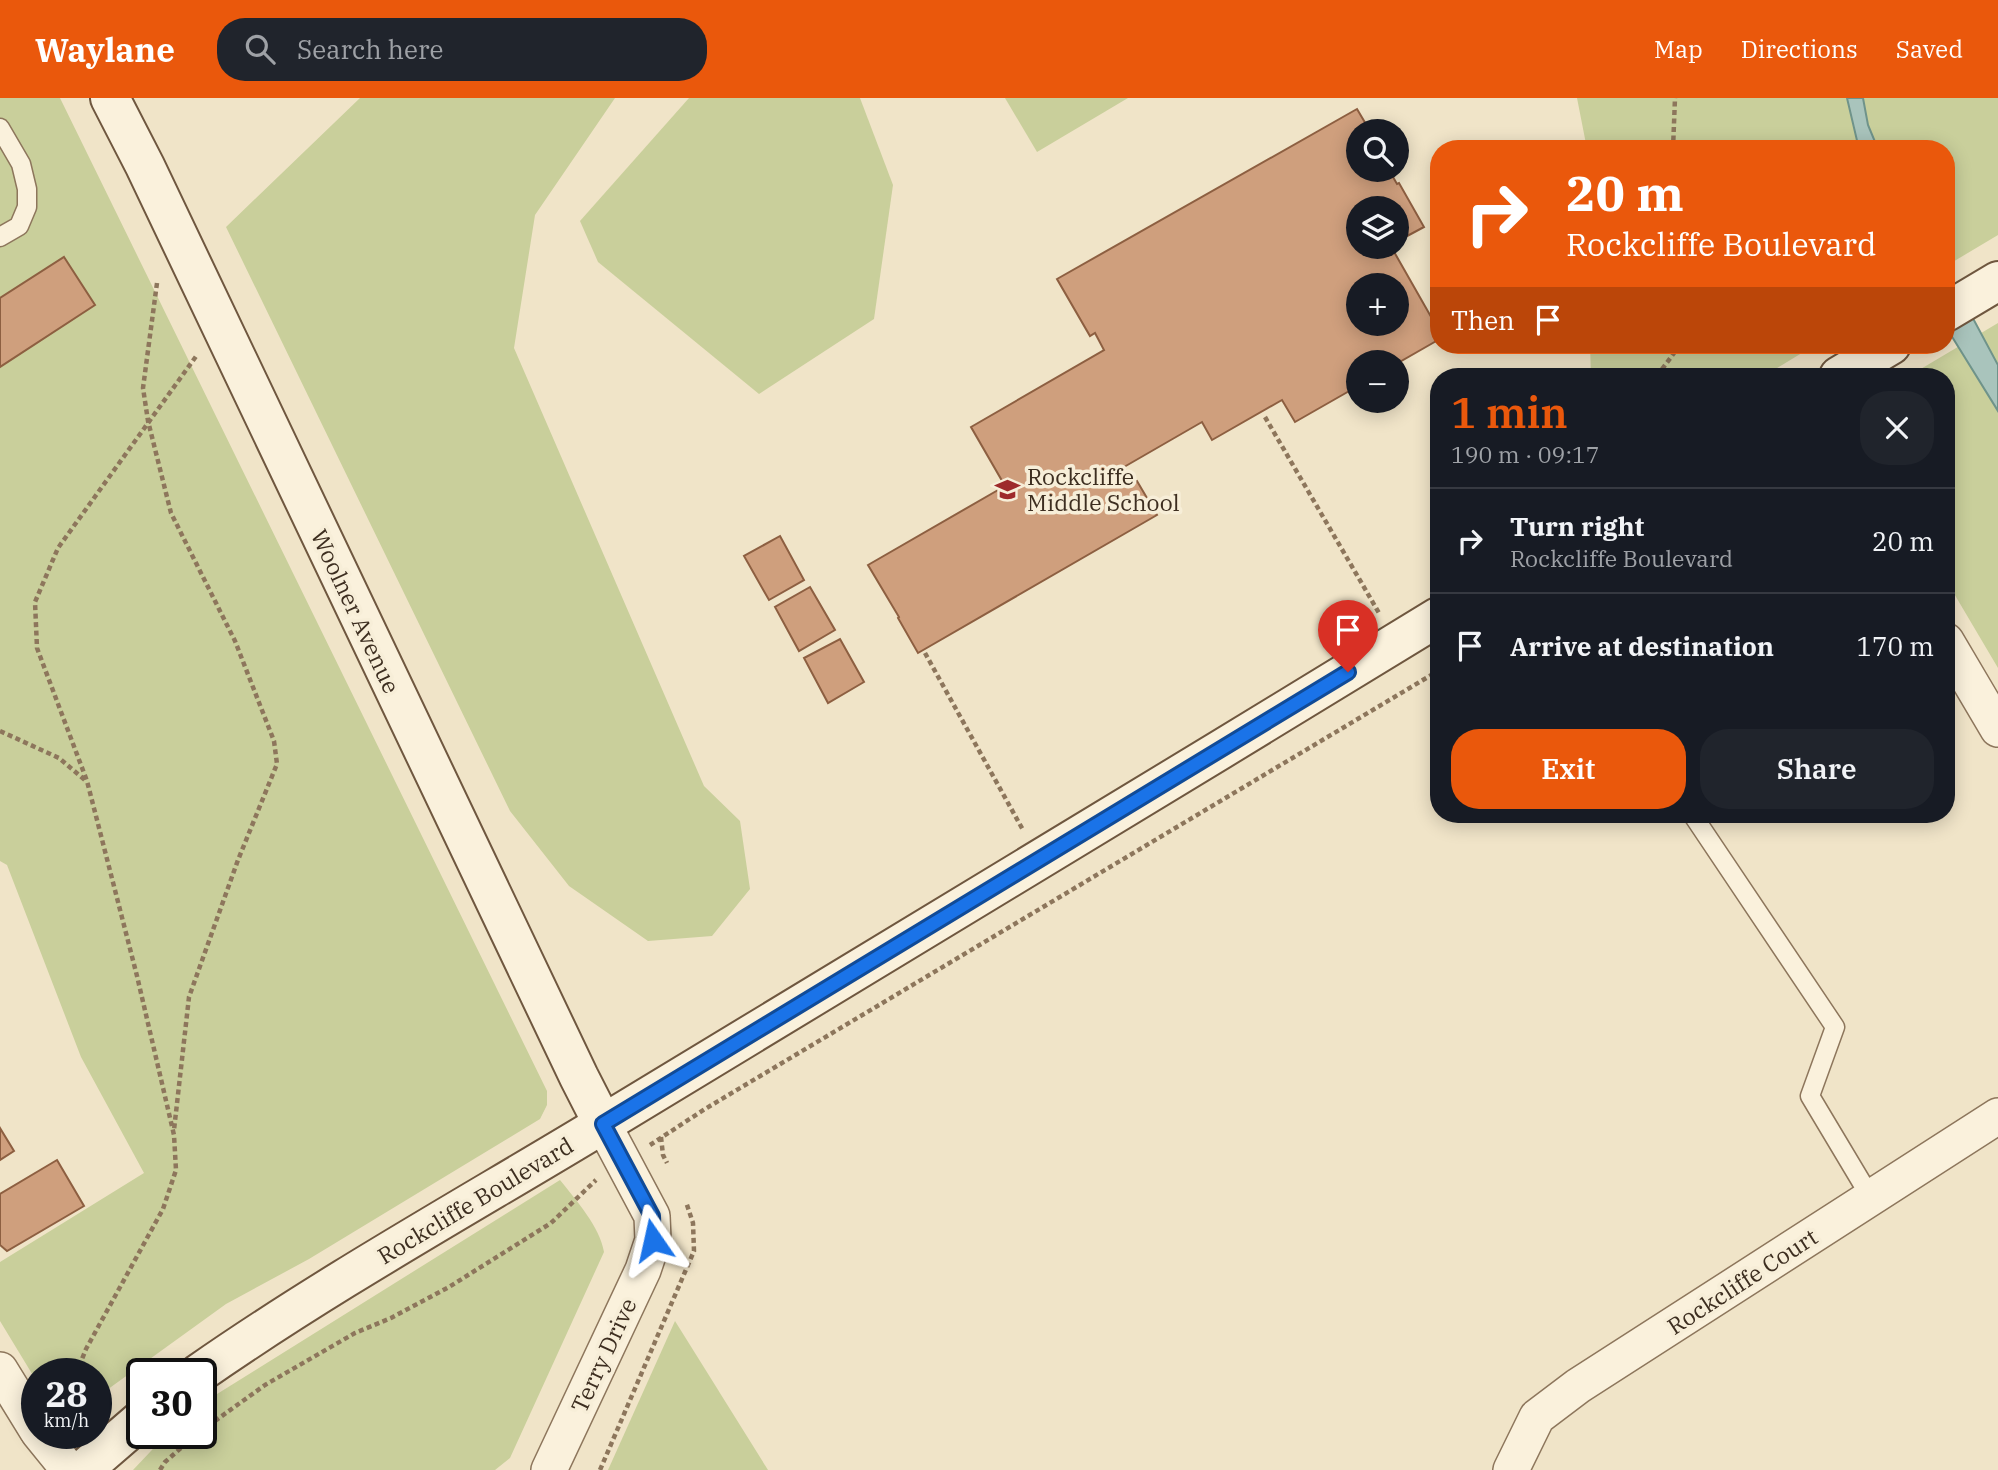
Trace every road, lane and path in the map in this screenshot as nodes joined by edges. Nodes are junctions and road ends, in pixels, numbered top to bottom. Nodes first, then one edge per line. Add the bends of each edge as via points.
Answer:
1 (110, 98) edge
2 (1675, 98) edge
3 (0, 128) edge
4 (1673, 140) edge
5 (0, 237) edge
6 (1998, 281) edge
7 (157, 283) dead end
8 (1955, 307) edge
9 (1876, 354) edge
10 (194, 358) dead end
11 (1852, 368) edge
12 (1265, 417) dead end
13 (148, 421) junction
14 (1382, 618) dead end
15 (1430, 622) edge
16 (925, 653) dead end
17 (1955, 656) edge
18 (1430, 676) edge
19 (1998, 729) edge
20 (0, 731) edge
21 (87, 781) junction
22 (1698, 823) edge
23 (1025, 833) dead end
24 (1998, 1116) edge
25 (603, 1124) junction
26 (174, 1135) junction
27 (661, 1137) dead end
28 (598, 1179) dead end
29 (1871, 1198) junction
30 (82, 1358) edge
31 (217, 1361) edge
32 (0, 1370) edge
33 (21, 1404) edge
34 (217, 1420) edge
35 (126, 1433) edge
36 (52, 1449) edge
37 (180, 1449) edge
38 (69, 1470) edge
39 (83, 1470) edge
40 (160, 1470) edge
41 (550, 1470) edge
42 (1511, 1470) edge

1 - 25 street, Woolner Avenue
2 - 4 path
3 - 5 lane via 21,164 27,189 27,207 19,226
6 - 8 street
7 - 13 path via 143,388
9 - 11 street
10 - 13 path
12 - 14 path
13 - 21 path via 58,548 35,602 37,648
13 - 26 path via 171,513 235,641 274,741 277,764 189,997
15 - 25 street, Rockcliffe Boulevard
16 - 23 path
17 - 19 street
18 - 27 path
20 - 21 path via 59,758
21 - 26 path
22 - 29 lane via 1835,1027 1810,1096
24 - 29 street, Rockcliffe Court
25 - 31 street, Rockcliffe Boulevard via 299,1306
25 - 41 street, Terry Drive via 652,1216 653,1240
26 - 30 path via 176,1170 163,1209
28 - 34 path via 551,1223 449,1287 355,1332 265,1385
29 - 42 street, Rockcliffe Court via 1578,1386 1537,1417
32 - 33 street
35 - 39 street
36 - 38 street
37 - 40 path

